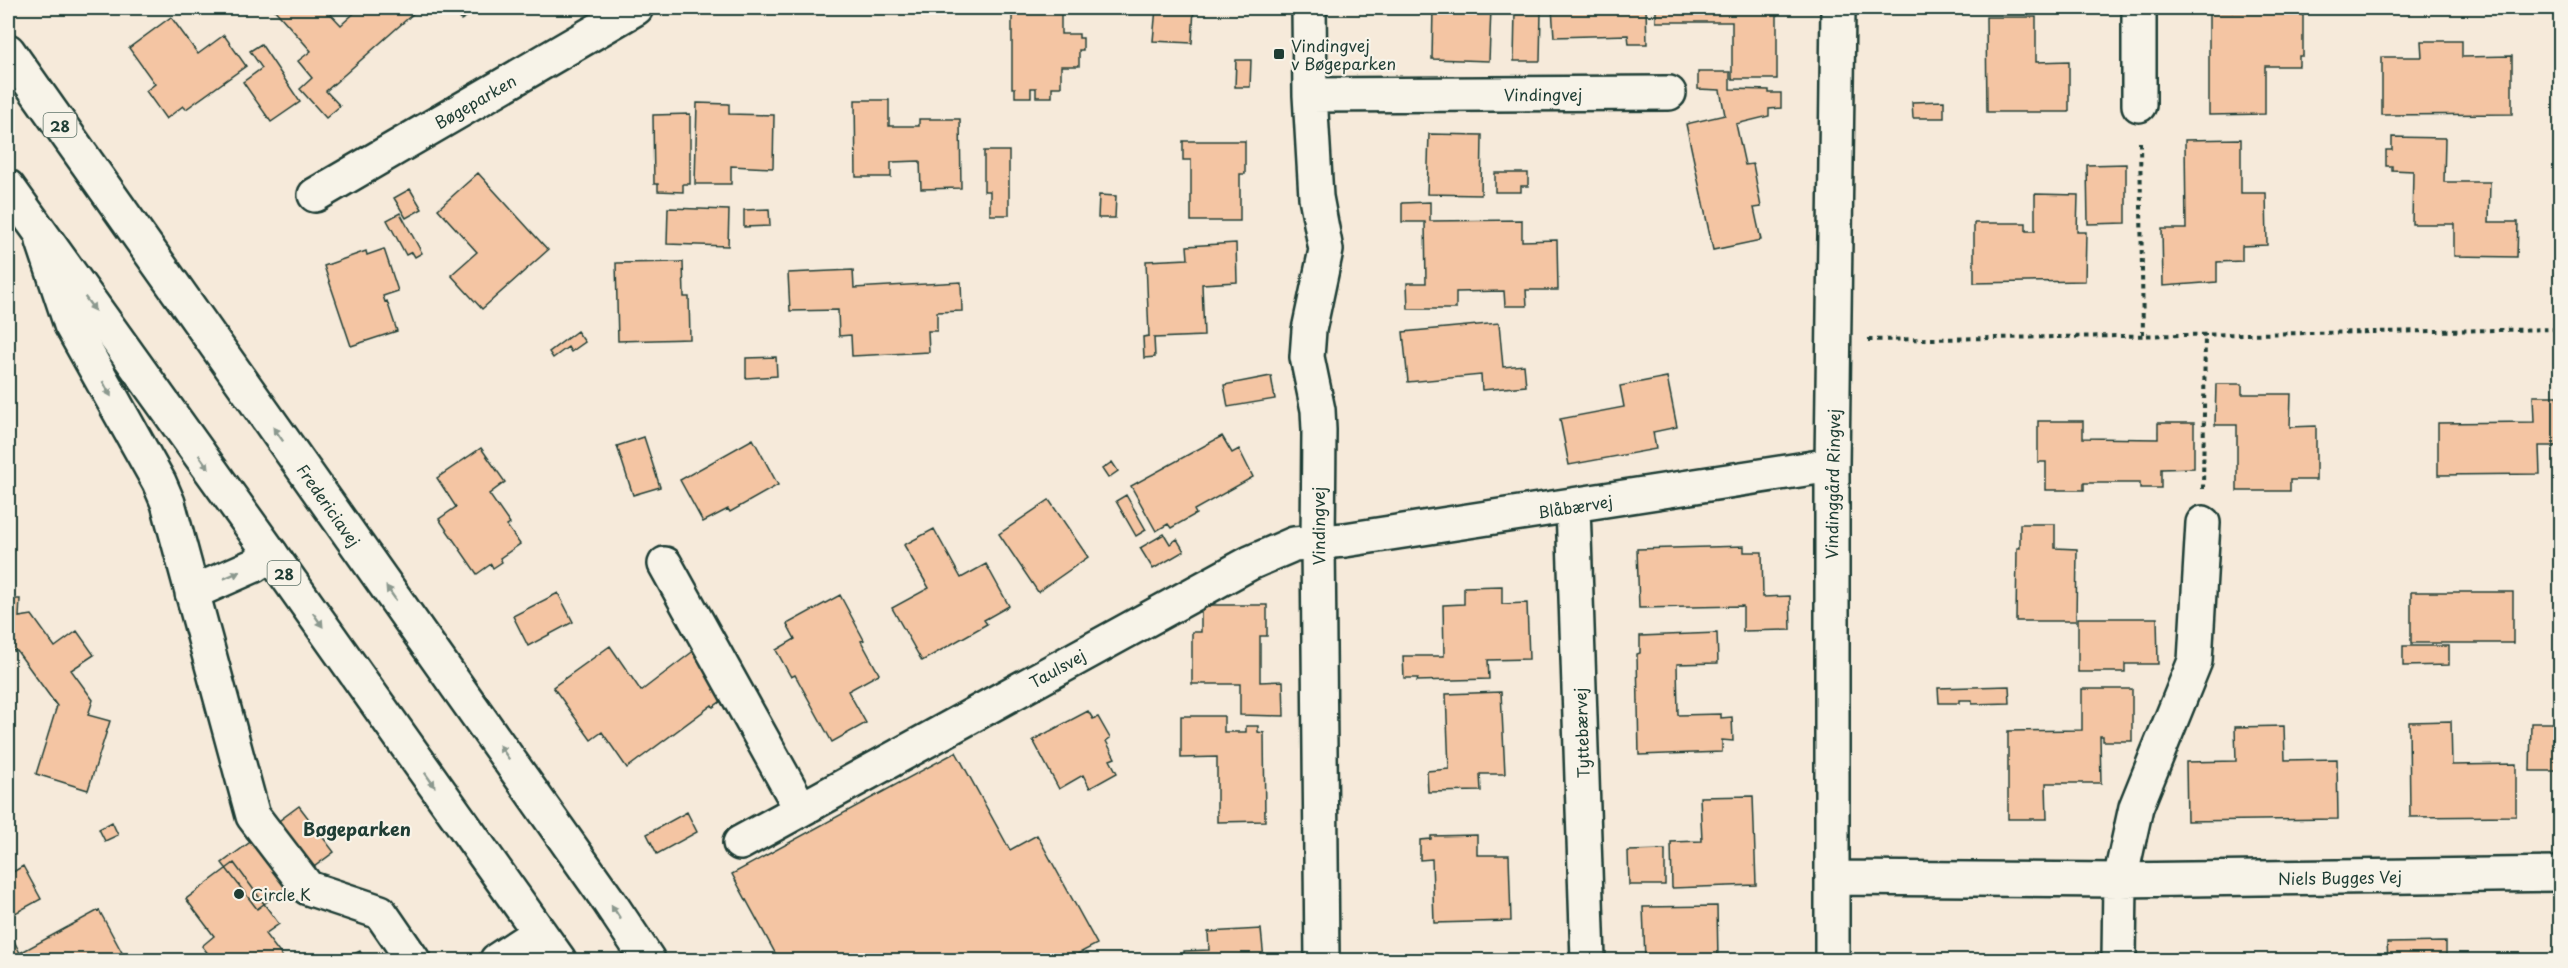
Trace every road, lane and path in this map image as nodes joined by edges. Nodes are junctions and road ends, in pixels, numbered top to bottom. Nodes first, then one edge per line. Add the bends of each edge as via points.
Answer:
1 (636, 8) edge
2 (1309, 8) edge
3 (1838, 8) edge
4 (2139, 8) edge
5 (8, 51) edge
6 (1669, 93) dead end
7 (1310, 95) junction
8 (2139, 105) joint
9 (8, 187) edge
10 (315, 195) dead end
11 (43, 239) junction
12 (2560, 329) edge
13 (2143, 334) junction
14 (2205, 334) junction
15 (1834, 341) junction
16 (1832, 465) junction
17 (1573, 506) junction
18 (2203, 523) joint
19 (1318, 542) junction
20 (271, 554) junction
21 (666, 564) dead end
22 (192, 593) junction
23 (801, 809) junction
24 (740, 843) dead end
25 (2560, 874) edge
26 (1833, 878) junction
27 (2120, 880) junction
28 (538, 933) junction
29 (413, 960) edge
30 (498, 960) edge
31 (558, 960) edge
32 (648, 960) edge
33 (1322, 960) edge
34 (1588, 960) edge
35 (1832, 960) edge
36 (2120, 960) edge

1 - 10 street, Bøgeparken
2 - 7 street, Vindingvej
3 - 15 street, Vindinggård Ringvej
4 - 8 street
32 -> 5 street, Fredericiavej / 28
6 - 7 street, Vindingvej
7 - 19 street, Vindingvej via 1316,197 1326,250 1307,357 1318,410
8 - 13 path
9 - 11 street, 28
11 -> 20 street, 28
11 -> 22 street via 71,325 168,503
12 - 14 path
13 - 14 path
13 - 15 path
14 - 18 path
15 - 16 street, Vindinggård Ringvej
16 - 17 street, Blåbærvej
16 - 26 street, Vindinggård Ringvej
17 - 19 street, Blåbærvej
17 - 34 street, Tyttebærvej
18 - 27 street via 2195,661 2136,807
19 - 23 street, Taulsvej via 1294,544 1250,563
19 - 33 street, Vindingvej
22 -> 20 street
20 -> 28 street, 28
21 - 23 street
22 - 29 street via 253,816 308,888 380,912
23 - 24 street, Taulsvej
25 - 27 street, Niels Bugges Vej
26 - 27 street, Niels Bugges Vej
26 - 35 street, Vindinggård Ringvej
27 - 36 street
28 - 30 street
28 - 31 street, 28

